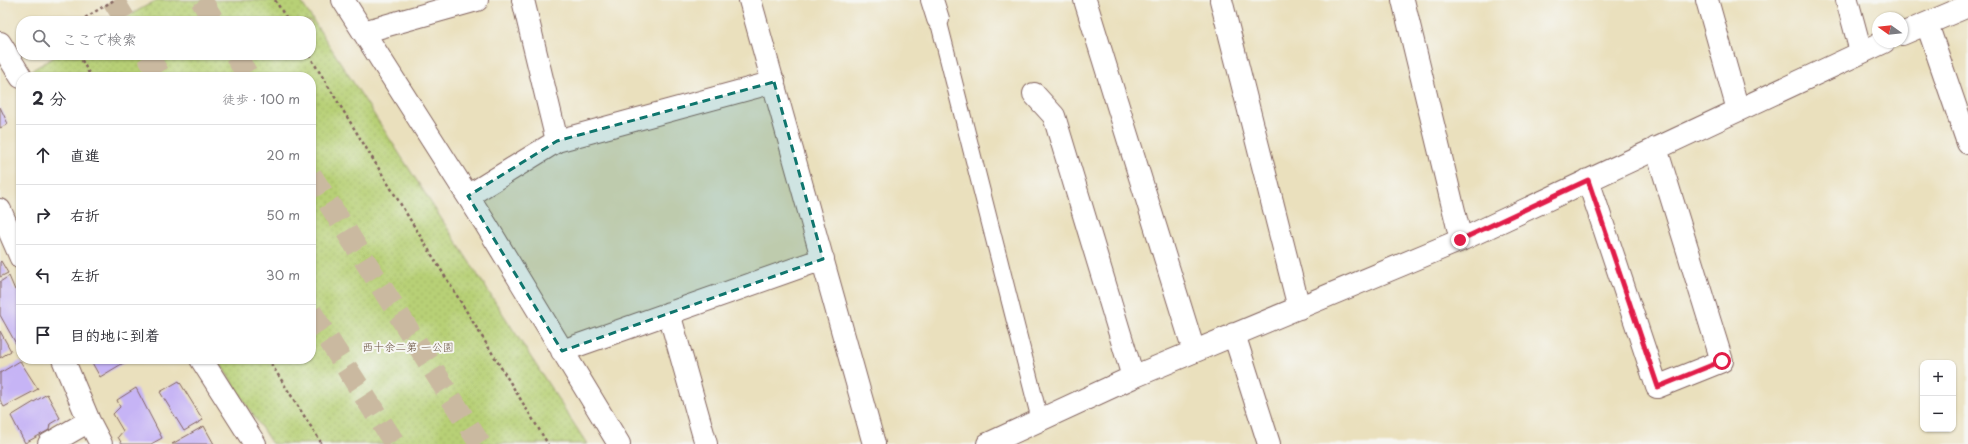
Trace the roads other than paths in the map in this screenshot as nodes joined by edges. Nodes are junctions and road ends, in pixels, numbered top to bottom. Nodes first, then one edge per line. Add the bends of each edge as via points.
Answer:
1 (343, 0) edge
2 (477, 0) edge
3 (523, 0) edge
4 (750, 0) edge
5 (1084, 0) edge
6 (1221, 0) edge
7 (1403, 0) edge
8 (1707, 0) edge
9 (1848, 0) edge
10 (1968, 6) edge
11 (935, 10) edge
12 (1927, 24) junction
13 (363, 32) junction
14 (1908, 32) edge
15 (0, 44) edge
16 (1872, 47) edge
17 (1861, 52) junction
18 (18, 72) edge
19 (774, 82) junction
20 (1034, 94) dead end
21 (1738, 110) junction
22 (557, 141) junction
23 (1968, 143) edge
24 (1656, 148) junction
25 (1588, 180) junction
26 (468, 196) junction
27 (0, 210) edge
28 (1460, 240) junction
29 (11, 248) edge
30 (823, 259) junction
31 (1299, 308) junction
32 (670, 313) junction
33 (1234, 334) junction
34 (562, 351) junction
35 (1194, 351) junction
36 (65, 364) edge
37 (204, 364) edge
38 (1133, 377) junction
39 (1040, 420) junction
40 (89, 422) junction
41 (49, 444) edge
42 (101, 444) edge
43 (255, 444) edge
44 (618, 444) edge
45 (706, 444) edge
46 (874, 444) edge
47 (988, 444) edge
48 (1269, 444) edge

1 - 13 street
2 - 13 street
3 - 22 street
4 - 19 street
5 - 35 street
6 - 31 street
7 - 28 street
8 - 21 street
9 - 17 street
10 - 12 street
11 - 39 lane
12 - 14 street
12 - 23 street
13 - 26 street
15 - 18 street
16 - 17 street
17 - 21 street
19 - 22 street
19 - 30 street
20 - 38 street via 1054,116
21 - 24 street
22 - 26 street
24 - 25 street
24 - 25 street via 1722,361 1658,387
25 - 28 street
26 - 34 street
27 - 29 street
28 - 31 street
30 - 32 street
30 - 46 street
31 - 33 street
32 - 34 street
32 - 45 street
33 - 35 street
33 - 48 street
34 - 44 street
35 - 38 street
36 - 40 street
37 - 43 street
38 - 39 street
39 - 47 street
40 - 41 street
40 - 42 street

